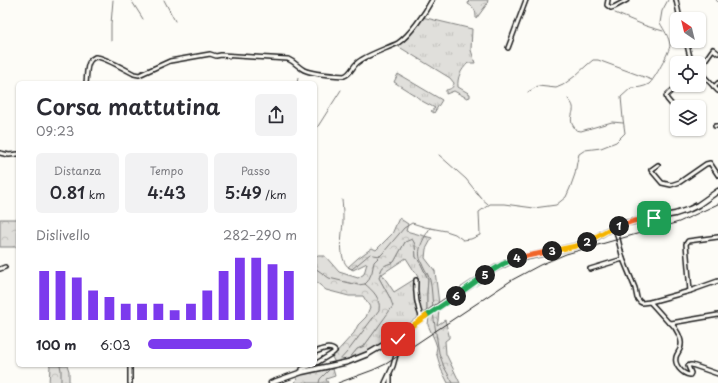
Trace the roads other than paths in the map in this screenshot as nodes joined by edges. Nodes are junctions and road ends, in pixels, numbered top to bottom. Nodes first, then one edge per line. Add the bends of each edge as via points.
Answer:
1 (432, 0) edge
2 (526, 0) edge
3 (608, 0) edge
4 (627, 0) edge
5 (676, 0) edge
6 (679, 12) edge
7 (508, 48) dead end
8 (718, 53) edge
9 (706, 60) edge
10 (706, 78) edge
11 (86, 81) edge
12 (718, 83) edge
13 (714, 87) junction
14 (718, 91) edge
15 (670, 92) edge
16 (670, 103) edge
17 (0, 153) edge
18 (16, 154) edge
19 (658, 165) dead end
20 (718, 175) edge
21 (718, 191) edge
22 (615, 228) junction
23 (718, 237) edge
24 (623, 259) junction
25 (5, 267) dead end
26 (0, 269) edge
27 (590, 269) dead end
28 (416, 280) dead end
29 (718, 281) edge
30 (690, 291) junction
31 (650, 302) junction
32 (718, 315) edge
33 (422, 319) junction
34 (671, 323) junction
35 (402, 333) junction
36 (398, 336) junction
37 (392, 340) junction
38 (398, 346) junction
39 (317, 351) edge
40 (317, 364) edge
41 (317, 366) edge
42 (130, 367) edge
43 (312, 367) edge
44 (391, 372) junction
45 (718, 374) edge
46 (130, 383) edge
47 (271, 383) edge
48 (385, 383) edge
49 (390, 383) edge

1 - 11 street via 402,40 358,61 344,76 307,71 288,60 210,54 170,61 139,75 96,57 88,63
2 - 7 street
3 - 4 street via 607,5 611,8
5 - 6 street
8 - 9 street via 713,49
10 - 13 street
12 - 13 street
13 - 14 street
15 - 16 street via 666,96
17 - 18 street
19 - 20 street via 651,170 666,185 680,182 706,164 710,164
21 - 22 main road via 690,209 634,221
22 - 24 street
22 - 33 main road via 585,243 513,260 496,268
23 - 30 street via 688,241 686,244
24 - 27 street
24 - 31 street via 638,300
25 - 26 street
28 - 33 street via 417,304
29 - 30 street
30 - 31 street
31 - 34 street
32 - 34 street
33 - 35 main road
34 - 45 street via 681,341 675,360 679,369 688,375 690,364
35 - 36 main road
35 - 38 street
36 - 37 main road
36 - 38 street
37 - 38 street
37 - 41 main road via 348,362
38 - 44 street
39 - 40 street via 327,348 335,351
42 - 46 street
43 - 47 main road
44 - 48 street
44 - 49 street

